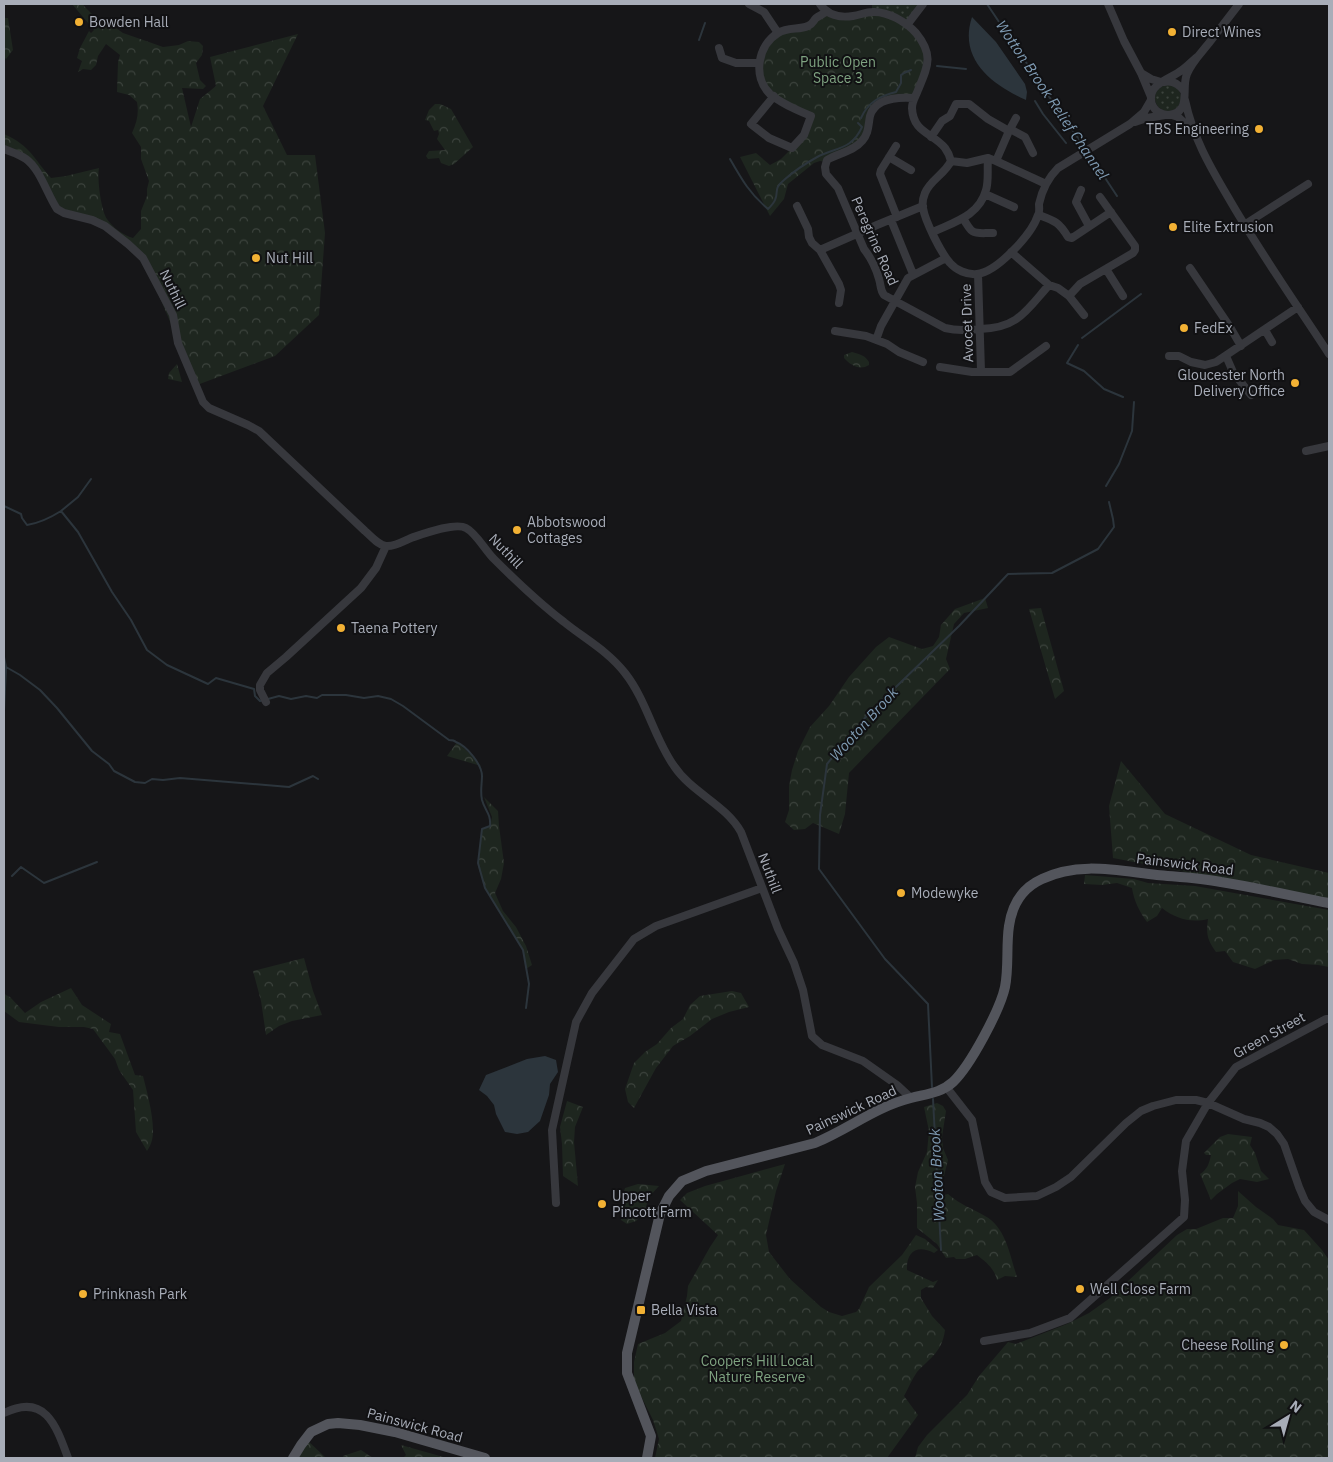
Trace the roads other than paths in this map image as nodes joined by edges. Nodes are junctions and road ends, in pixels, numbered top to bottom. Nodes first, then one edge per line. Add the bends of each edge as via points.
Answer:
1 (749, 4) edge
2 (820, 4) edge
3 (923, 4) edge
4 (1108, 4) edge
5 (1239, 4) edge
6 (872, 8) edge
7 (826, 12) junction
8 (907, 25) junction
9 (778, 33) junction
10 (719, 48) dead end
11 (1197, 57) junction
12 (759, 63) junction
13 (1141, 73) junction
14 (1163, 82) junction
15 (1184, 91) junction
16 (774, 96) junction
17 (914, 98) junction
18 (1151, 98) junction
19 (1185, 100) junction
20 (1170, 115) junction
21 (1016, 118) dead end
22 (1130, 124) junction
23 (1010, 130) junction
24 (1193, 131) junction
25 (930, 137) junction
26 (896, 146) dead end
27 (4, 149) edge
28 (1033, 153) dead end
29 (889, 156) junction
30 (988, 158) junction
31 (996, 161) junction
32 (952, 162) junction
33 (911, 170) dead end
34 (1046, 184) junction
35 (1308, 184) dead end
36 (1081, 190) dead end
37 (985, 194) junction
38 (1100, 197) dead end
39 (798, 206) dead end
40 (923, 206) junction
41 (1014, 207) dead end
42 (1112, 212) junction
43 (1038, 215) junction
44 (963, 218) junction
45 (894, 219) junction
46 (1244, 225) junction
47 (1089, 226) junction
48 (933, 232) junction
49 (858, 233) junction
50 (993, 233) dead end
51 (820, 250) junction
52 (1012, 252) junction
53 (946, 258) junction
54 (1190, 268) dead end
55 (1106, 269) junction
56 (913, 274) junction
57 (978, 274) junction
58 (1049, 284) junction
59 (1069, 296) junction
60 (1122, 296) dead end
61 (894, 301) junction
62 (839, 303) dead end
63 (1298, 306) junction
64 (1084, 315) dead end
65 (980, 329) junction
66 (1264, 330) junction
67 (835, 331) dead end
68 (876, 340) junction
69 (1272, 342) dead end
70 (1046, 346) dead end
71 (1241, 346) junction
72 (1329, 354) edge
73 (1169, 356) dead end
74 (1226, 356) junction
75 (923, 362) dead end
76 (940, 368) dead end
77 (981, 371) junction
78 (1251, 395) dead end
79 (1329, 446) edge
80 (1306, 451) dead end
81 (386, 546) junction
82 (266, 702) dead end
83 (762, 888) junction
84 (1329, 903) edge
85 (1329, 1019) edge
86 (947, 1088) junction
87 (911, 1098) junction
88 (1208, 1103) junction
89 (556, 1203) dead end
90 (1329, 1220) edge
91 (984, 1342) dead end
92 (4, 1413) edge
93 (68, 1458) edge
94 (293, 1458) edge
95 (485, 1458) edge
96 (647, 1458) edge

1 - 9 street via 764,12
2 - 7 street
3 - 8 street
4 - 13 street
5 - 11 street
6 - 7 street via 852,16
6 - 8 street
7 - 9 street via 813,24
8 - 17 street via 927,50 928,59
9 - 12 street via 768,43
10 - 12 street via 722,58
11 - 14 street
11 - 15 street via 1187,73
12 - 16 street via 762,81
13 - 14 street
13 - 18 street
14 - 15 street via 1176,83
14 - 18 street via 1154,89
15 - 19 street
16 - 16 street via 811,116 804,135 792,148 769,138 751,124
17 - 25 street via 914,117
17 - 49 street, Peregrine Road via 896,98 878,105 870,116 867,135 861,143 826,162 826,174 838,188
18 - 20 street via 1156,110
18 - 22 street via 1144,112
19 - 20 street via 1182,108
19 - 24 street
20 - 22 street
20 - 24 street via 1178,117
21 - 23 street
22 - 34 street via 1058,168
23 - 25 street via 969,104 956,104 950,116
23 - 28 street via 1025,137
23 - 31 street
24 - 46 street via 1206,161
25 - 32 street via 944,146
26 - 29 street
27 - 81 street, Nuthill via 18,154 35,168 57,209 105,226 143,258 173,315 178,343 203,402 259,432 365,531
29 - 33 street
29 - 45 street via 880,174
30 - 31 street
30 - 32 street via 966,163
30 - 37 street
31 - 34 street
32 - 40 street via 927,189
34 - 43 street
35 - 46 street
36 - 47 street via 1076,202
37 - 41 street
37 - 44 street via 978,208
38 - 42 street
39 - 51 street via 812,243
40 - 45 street
40 - 48 street
42 - 47 street
42 - 55 street via 1136,250
43 - 47 street via 1060,225 1072,238
43 - 52 street
44 - 48 street
44 - 50 street via 974,233
45 - 49 street
45 - 56 street
46 - 63 street
48 - 53 street
49 - 51 street
49 - 61 street, Peregrine Road via 878,277 881,292
51 - 62 street via 839,284
52 - 57 street via 990,270
52 - 58 street
53 - 56 street
53 - 57 street via 961,271
54 - 71 street
55 - 59 street via 1080,284
55 - 60 street
56 - 61 street
57 - 65 street, Avocet Drive
58 - 59 street
58 - 65 street, Peregrine Road via 1014,321 1006,326
59 - 64 street
61 - 65 street, Peregrine Road via 946,328
61 - 68 street
63 - 66 street
63 - 72 street
65 - 77 street, Avocet Drive
66 - 69 street
66 - 71 street
67 - 68 street
68 - 75 street
70 - 77 street via 1010,372
71 - 74 street
73 - 74 street via 1205,365
74 - 78 street via 1233,372
76 - 77 street
79 - 80 street
81 - 82 street via 376,568 361,588 267,673 260,685
81 - 83 street, Nuthill via 446,528 464,526 538,600 601,648 636,689 674,767 735,822
83 - 87 street, Nuthill via 794,963 812,1036 822,1045 863,1061
83 - 89 street via 656,926 634,939 592,993 576,1022 552,1130
84 - 86 main road, Painswick Road via 1220,882 1118,869 1074,870 1043,878 1023,893 1014,907 1008,932 1005,988 998,1007 973,1055
85 - 88 street, Green Street via 1236,1067
86 - 87 main road, Painswick Road
86 - 88 street via 972,1120 985,1182 991,1192 1005,1198 1037,1196 1056,1187 1071,1177 1140,1112 1176,1100
87 - 96 main road, Painswick Road via 871,1112 830,1137 689,1178 668,1196 660,1214 627,1353 627,1373 651,1436
88 - 90 street via 1269,1127 1277,1134 1284,1144 1305,1201 1314,1212
88 - 91 street, Green Street via 1186,1141 1182,1172 1184,1217 1070,1318 1030,1333
92 - 93 street via 24,1406 36,1407 50,1419
94 - 95 main road, Painswick Road via 312,1432 328,1424 360,1424

